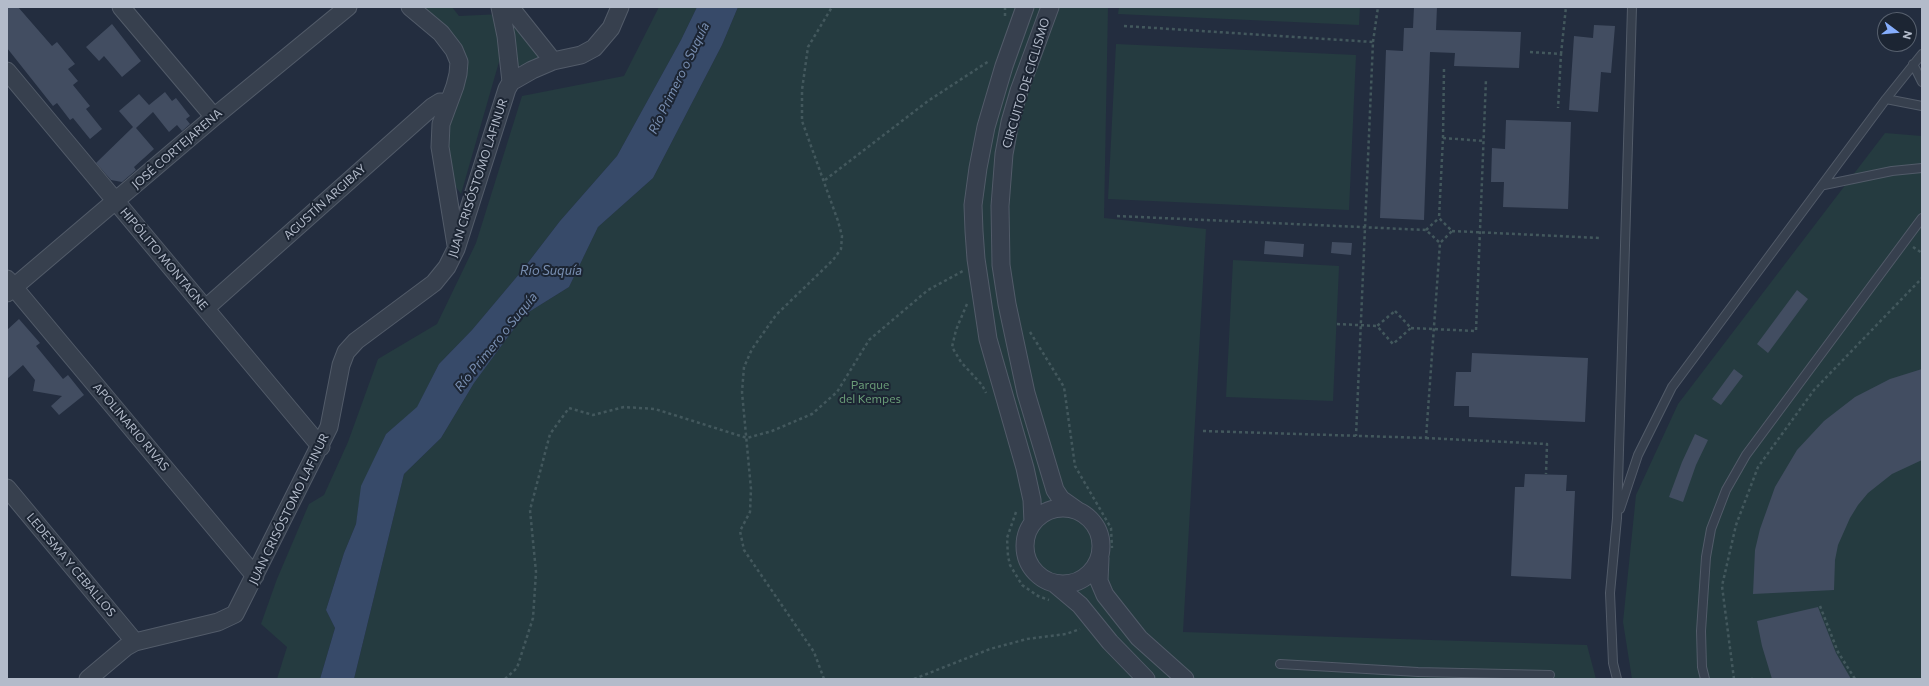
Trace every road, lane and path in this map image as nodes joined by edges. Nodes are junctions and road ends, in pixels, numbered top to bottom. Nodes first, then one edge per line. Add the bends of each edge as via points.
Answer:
1 (121, 7) edge
2 (348, 7) edge
3 (410, 7) edge
4 (500, 7) edge
5 (510, 7) edge
6 (620, 7) edge
7 (832, 7) edge
8 (1025, 7) edge
9 (1050, 7) edge
10 (1378, 7) edge
11 (1566, 7) edge
12 (1632, 7) edge
13 (1124, 26) dead end
14 (1373, 42) junction
15 (1530, 52) dead end
16 (1561, 54) junction
17 (1922, 54) edge
18 (553, 61) junction
19 (989, 61) dead end
20 (1913, 64) junction
21 (1444, 69) dead end
22 (7, 71) edge
23 (1486, 79) dead end
24 (511, 82) junction
25 (1922, 82) edge
26 (1886, 99) junction
27 (448, 103) junction
28 (1922, 106) edge
29 (1558, 108) dead end
30 (214, 117) junction
31 (1443, 138) junction
32 (1484, 141) junction
33 (1922, 168) edge
34 (825, 180) junction
35 (1824, 185) junction
36 (116, 201) junction
37 (1117, 216) dead end
38 (1439, 218) junction
39 (1922, 218) edge
40 (1365, 227) junction
41 (1426, 230) junction
42 (1452, 231) junction
43 (1481, 232) junction
44 (1600, 238) dead end
45 (1440, 243) junction
46 (456, 249) junction
47 (964, 271) dead end
48 (1922, 278) edge
49 (9, 286) edge
50 (206, 308) junction
51 (1337, 324) dead end
52 (1361, 326) junction
53 (1378, 326) junction
54 (1411, 328) junction
55 (1434, 329) junction
56 (1028, 330) dead end
57 (1203, 431) dead end
58 (1356, 436) junction
59 (747, 438) junction
60 (1426, 438) junction
61 (321, 447) junction
62 (1546, 474) dead end
63 (7, 488) edge
64 (1018, 506) dead end
65 (1078, 511) junction
66 (1617, 518) junction
67 (1033, 523) junction
68 (1106, 554) junction
69 (255, 576) junction
70 (1055, 584) junction
71 (1054, 601) dead end
72 (1820, 606) dead end
73 (1078, 623) dead end
74 (135, 642) junction
75 (1280, 664) dead end
76 (1418, 675) edge
77 (1550, 675) dead end
78 (88, 679) edge
79 (504, 679) edge
80 (824, 679) edge
81 (914, 679) edge
82 (1146, 679) edge
83 (1185, 679) edge
84 (1617, 679) edge
85 (1705, 679) edge
86 (1734, 679) edge
87 (1854, 679) edge

1 - 30 street
2 - 30 street, JOSÉ CORTEJARENA
3 - 27 street via 441,33 454,50 459,62 458,74
4 - 24 street
5 - 18 street
6 - 18 street via 611,28 594,48 581,55
7 - 34 path via 808,47 802,90 802,121
8 - 67 street via 986,127 974,198 974,231 988,339 1025,468 1032,500
9 - 65 street via 1019,91 1006,141 1000,206 1001,265 1026,392 1055,490 1061,499
10 - 14 path
11 - 16 path
12 - 66 lane
13 - 14 path
14 - 40 path
15 - 16 path
16 - 29 path
17 - 20 lane
18 - 24 street
19 - 34 path via 928,102
20 - 25 lane
20 - 26 lane
21 - 31 path
22 - 36 street, HIPÓLITO MONTAGNE
23 - 32 path
24 - 46 street, JUAN CRISÓSTOMO LAFINUR
26 - 28 lane
26 - 35 lane
27 - 46 street via 441,124 440,147
27 - 50 street, AGUSTÍN ARGIBAY via 440,102 432,107
30 - 36 street, JOSÉ CORTEJARENA
31 - 32 path
31 - 38 path
32 - 43 path
33 - 35 lane via 1892,171
34 - 59 path via 842,236 841,249 833,260 776,315 752,348 744,367 742,392
35 - 66 lane via 1672,387 1638,455
36 - 49 street, JOSÉ CORTEJARENA
36 - 50 street, HIPÓLITO MONTAGNE
37 - 40 path
38 - 41 path
38 - 42 path
39 - 85 lane via 1746,455 1726,490 1711,529 1706,557 1701,631
40 - 41 path
40 - 52 path
41 - 45 path
42 - 43 path
42 - 45 path
43 - 44 path
43 - 55 path via 1476,331
45 - 55 path
46 - 61 street, JUAN CRISÓSTOMO LAFINUR via 447,267 434,283 356,341 346,352 341,365 329,427
47 - 59 path via 928,290 869,340 837,392 812,414 772,431
48 - 86 path via 1814,390 1758,467 1736,525 1722,586
49 - 69 street, APOLINARIO RIVAS
50 - 61 street, HIPÓLITO MONTAGNE
51 - 52 path
52 - 53 path
52 - 58 path
53 - 54 path via 1395,311
53 - 54 path via 1393,344
54 - 55 path
55 - 60 path
56 - 68 path via 1064,387 1075,466 1112,528
57 - 58 path
58 - 60 path
59 - 79 path via 655,409 624,407 593,415 569,408 550,434 530,510 536,572 533,618 518,668
59 - 80 path via 751,489 750,512 740,531 744,550 814,652
60 - 62 path via 1547,444
61 - 69 street, JUAN CRISÓSTOMO LAFINUR
63 - 74 street, LEDESMA Y CEBALLOS
64 - 71 path via 1007,538 1010,565 1017,578 1029,591
65 - 67 street via 1053,509
65 - 68 street via 1088,516 1095,525
66 - 84 lane via 1610,593 1613,663
67 - 70 street via 1025,547 1028,560 1034,571 1043,579
68 - 70 street via 1087,576 1077,582
68 - 83 street via 1099,581 1105,595 1140,638
69 - 74 street, JUAN CRISÓSTOMO LAFINUR via 235,614 226,619
70 - 82 street via 1080,605
72 - 87 path via 1838,652
73 - 81 path via 1082,628 1066,634 1027,639
74 - 78 street, JUAN CRISÓSTOMO LAFINUR
75 - 76 lane
76 - 77 lane

